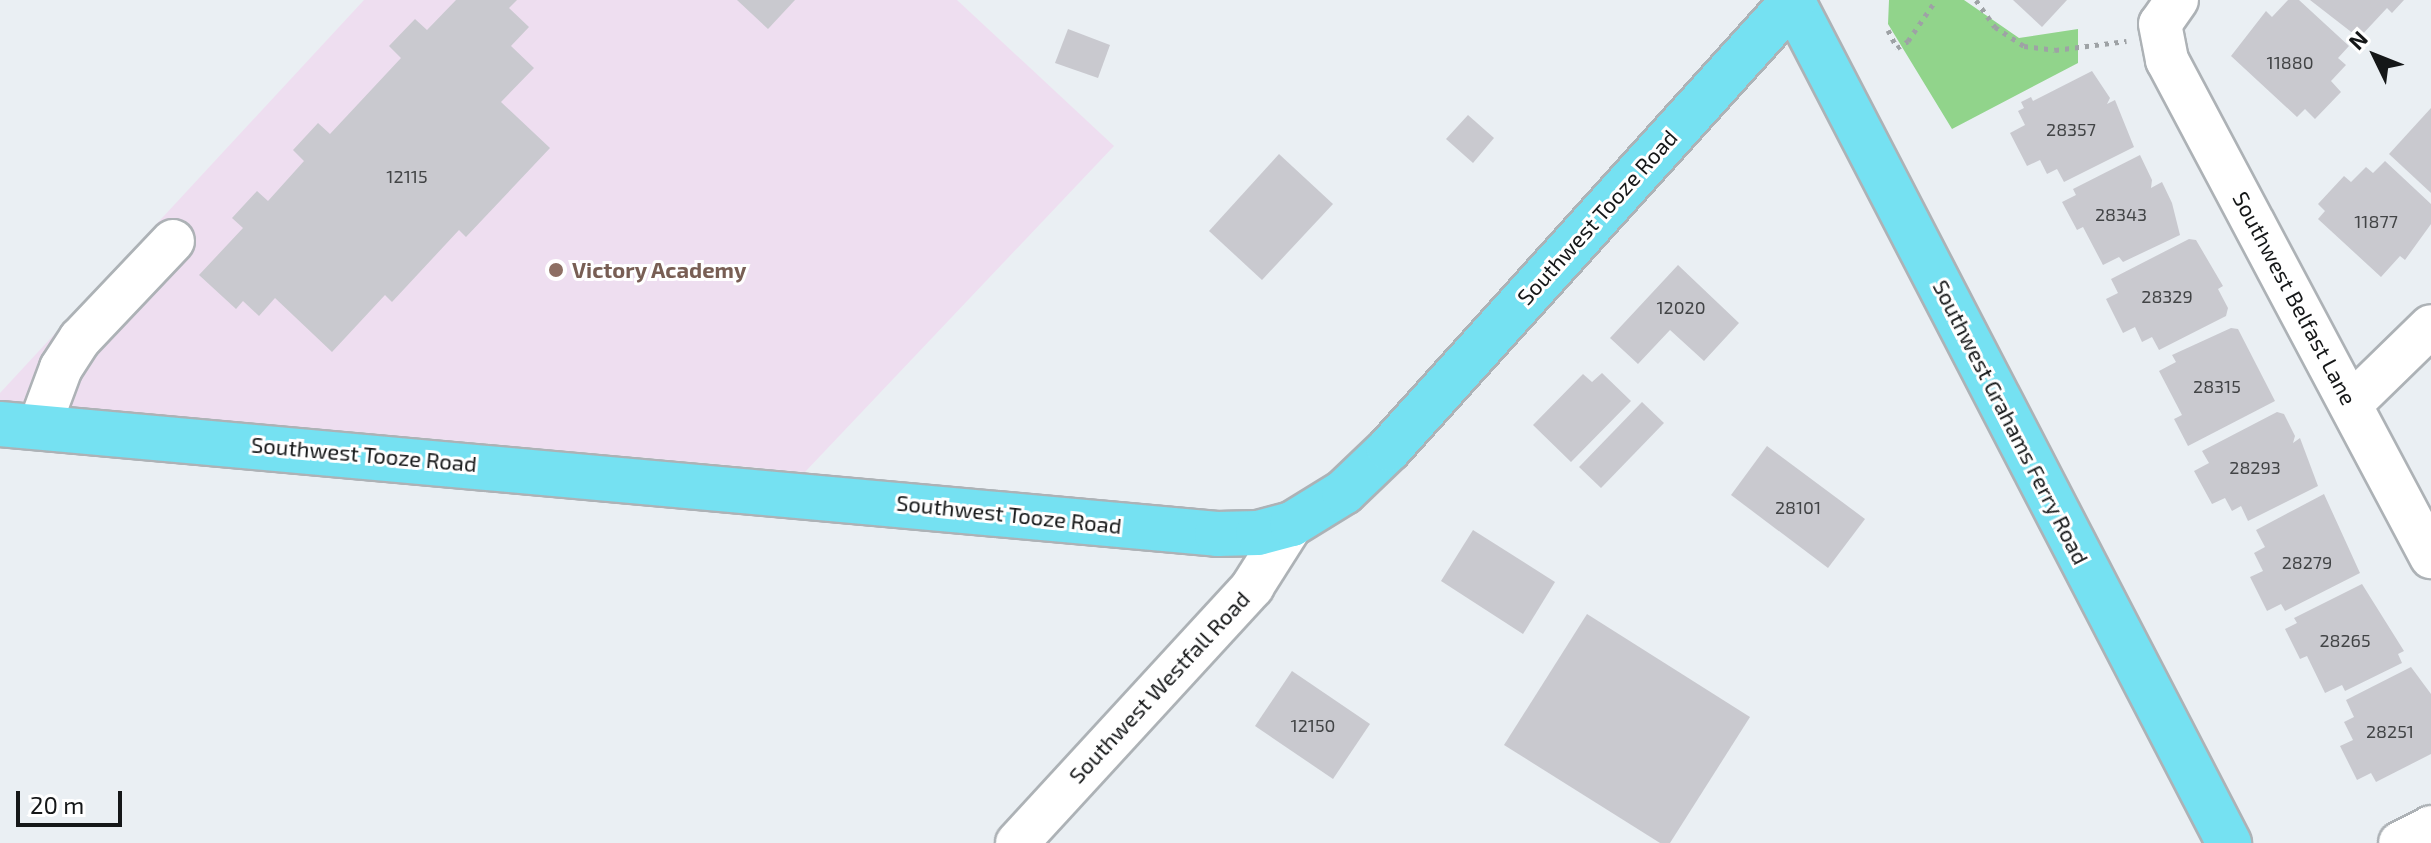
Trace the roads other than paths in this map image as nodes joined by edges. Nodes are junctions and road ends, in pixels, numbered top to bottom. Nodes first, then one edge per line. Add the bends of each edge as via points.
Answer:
1 (1793, 0) edge
2 (2177, 0) edge
3 (173, 241) dead end
4 (2431, 326) edge
5 (2352, 403) junction
6 (20, 426) edge
7 (1292, 524) junction
8 (2431, 557) edge
9 (2431, 827) edge
10 (1017, 843) edge
11 (2229, 843) edge
12 (2400, 843) edge

1 - 7 main road, Southwest Tooze Road via 1389,449 1344,492
1 - 11 main road, Southwest Grahams Ferry Road
2 - 5 street, Southwest Belfast Lane via 2160,24 2159,39
3 - 6 street via 80,339
4 - 5 street
5 - 8 street, Southwest Belfast Lane
6 - 7 main road, Southwest Tooze Road via 1217,534 1258,533
7 - 10 street, Southwest Westfall Road via 1252,587
9 - 12 street

